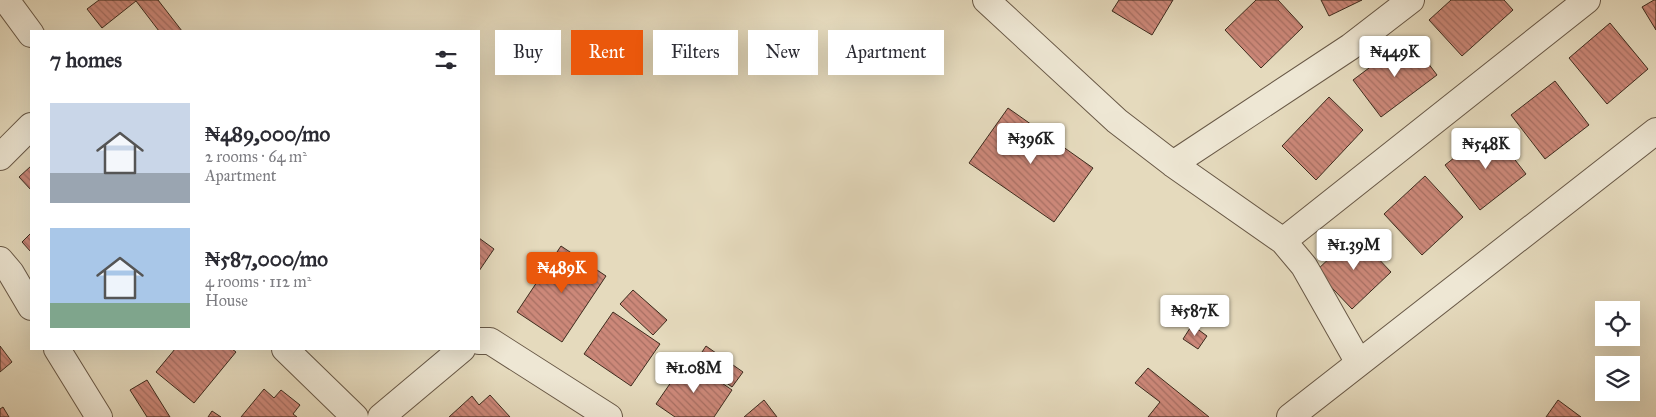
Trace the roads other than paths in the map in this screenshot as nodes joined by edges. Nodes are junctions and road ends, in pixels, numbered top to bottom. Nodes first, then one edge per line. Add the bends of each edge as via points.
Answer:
1 (6, 0) edge
2 (986, 0) edge
3 (1411, 0) edge
4 (1587, 0) edge
5 (30, 33) edge
6 (30, 127) edge
7 (1656, 131) edge
8 (0, 157) edge
9 (1173, 164) junction
10 (1283, 241) junction
11 (4, 271) edge
12 (30, 306) edge
13 (480, 342) edge
14 (58, 350) edge
15 (285, 350) edge
16 (461, 350) edge
17 (1359, 363) junction
18 (99, 417) edge
19 (354, 417) edge
20 (381, 417) edge
21 (609, 417) edge
22 (1290, 417) edge

1 - 5 street
2 - 9 street via 1117,121
3 - 9 street via 1350,47
4 - 10 street
6 - 8 street
7 - 17 street
9 - 10 street
10 - 17 street via 1304,266
11 - 12 street
13 - 21 street via 490,341
14 - 18 street
15 - 19 street
16 - 20 street
17 - 22 street

